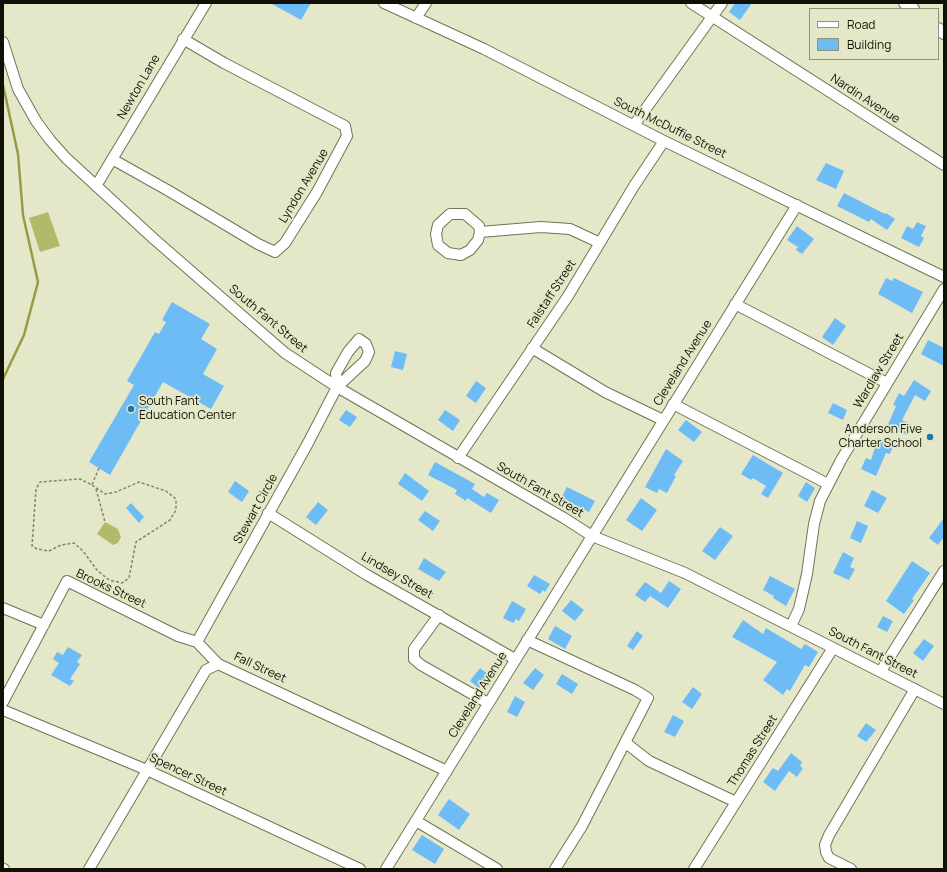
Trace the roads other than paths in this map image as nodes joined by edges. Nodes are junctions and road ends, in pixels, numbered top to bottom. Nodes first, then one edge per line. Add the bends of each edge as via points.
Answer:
1 (206, 3) edge
2 (384, 3) edge
3 (426, 3) edge
4 (691, 3) edge
5 (722, 3) edge
6 (712, 17) junction
7 (416, 18) junction
8 (183, 39) junction
9 (3, 42) edge
10 (634, 125) junction
11 (664, 141) junction
12 (112, 159) junction
13 (944, 165) edge
14 (96, 186) junction
15 (797, 205) junction
16 (480, 232) junction
17 (600, 243) junction
18 (944, 277) edge
19 (944, 289) edge
20 (735, 304) junction
21 (532, 348) junction
22 (887, 383) junction
23 (337, 388) junction
24 (673, 404) junction
25 (663, 420) junction
26 (458, 458) junction
27 (828, 484) junction
28 (268, 513) junction
29 (592, 536) junction
30 (944, 571) edge
31 (3, 608) edge
32 (439, 615) junction
33 (44, 625) junction
34 (790, 626) junction
35 (527, 640) junction
36 (197, 642) junction
37 (833, 648) junction
38 (515, 659) junction
39 (218, 664) junction
40 (880, 672) junction
41 (915, 689) junction
42 (3, 702) edge
43 (488, 703) junction
44 (944, 704) edge
45 (3, 710) edge
46 (626, 743) junction
47 (147, 770) junction
48 (447, 770) junction
49 (736, 802) junction
50 (416, 821) junction
51 (89, 869) edge
52 (360, 869) edge
53 (386, 869) edge
54 (497, 869) edge
55 (555, 869) edge
56 (694, 869) edge
57 (851, 869) edge

1 - 8 street, Newton Lane
2 - 7 street, South McDuffie Street
3 - 7 street
4 - 6 street, Nardin Avenue
5 - 6 street
6 - 10 street
6 - 13 street, Nardin Avenue
7 - 10 street, South McDuffie Street via 484,49
8 - 12 street, Newton Lane
8 - 12 street, Lyndon Avenue via 346,126 347,136 317,192 285,243 275,252
9 - 14 street, South Fant Street via 18,89 36,121 66,158
10 - 11 street, South McDuffie Street
11 - 15 street, South McDuffie Street
11 - 17 street, Falstaff Street
12 - 14 street, Newton Lane
14 - 23 street, South Fant Street via 285,353
15 - 18 street, South McDuffie Street
15 - 20 street, Cleveland Avenue
16 - 16 street via 478,240 470,250 461,255 448,253 438,244 436,234 438,225 450,214 465,214 479,226
16 - 17 street via 541,227 570,229
17 - 21 street, Falstaff Street
19 - 22 street, Wardlaw Street
20 - 22 street
20 - 24 street, Cleveland Avenue
21 - 25 street via 605,392
21 - 26 street, Falstaff Street
22 - 27 street, Wardlaw Street
23 - 26 street, South Fant Street
23 - 28 street, Stewart Circle
24 - 25 street, Cleveland Avenue
24 - 27 street
25 - 29 street, Cleveland Avenue
26 - 29 street, South Fant Street
27 - 34 street, Wardlaw Street via 814,524 799,609
28 - 32 street, Lindsey Street via 367,575
28 - 36 street, Stewart Circle
29 - 34 street via 684,573
29 - 35 street, Cleveland Avenue
30 - 40 street
31 - 33 street
32 - 38 street, Lindsey Street
32 - 43 street via 414,649 414,659
33 - 36 street, Brooks Street via 67,581 178,636
33 - 42 street, Brooks Street
34 - 37 street, South Fant Street
35 - 38 street, Cleveland Avenue
35 - 46 street via 648,698
36 - 39 street, Brooks Street
37 - 40 street, South Fant Street
37 - 49 street, Thomas Street
38 - 43 street, Cleveland Avenue
39 - 47 street, Fall Street via 206,670
39 - 48 street, Fall Street
40 - 41 street, South Fant Street
41 - 44 street, South Fant Street
41 - 57 street via 825,845 829,858
43 - 48 street, Cleveland Avenue
45 - 47 street, Spencer Street
46 - 49 street via 650,761
46 - 55 street via 582,826
47 - 51 street, Fall Street
47 - 52 street, Spencer Street
48 - 50 street, Cleveland Avenue
49 - 56 street, Thomas Street
50 - 53 street, Cleveland Avenue
50 - 54 street

